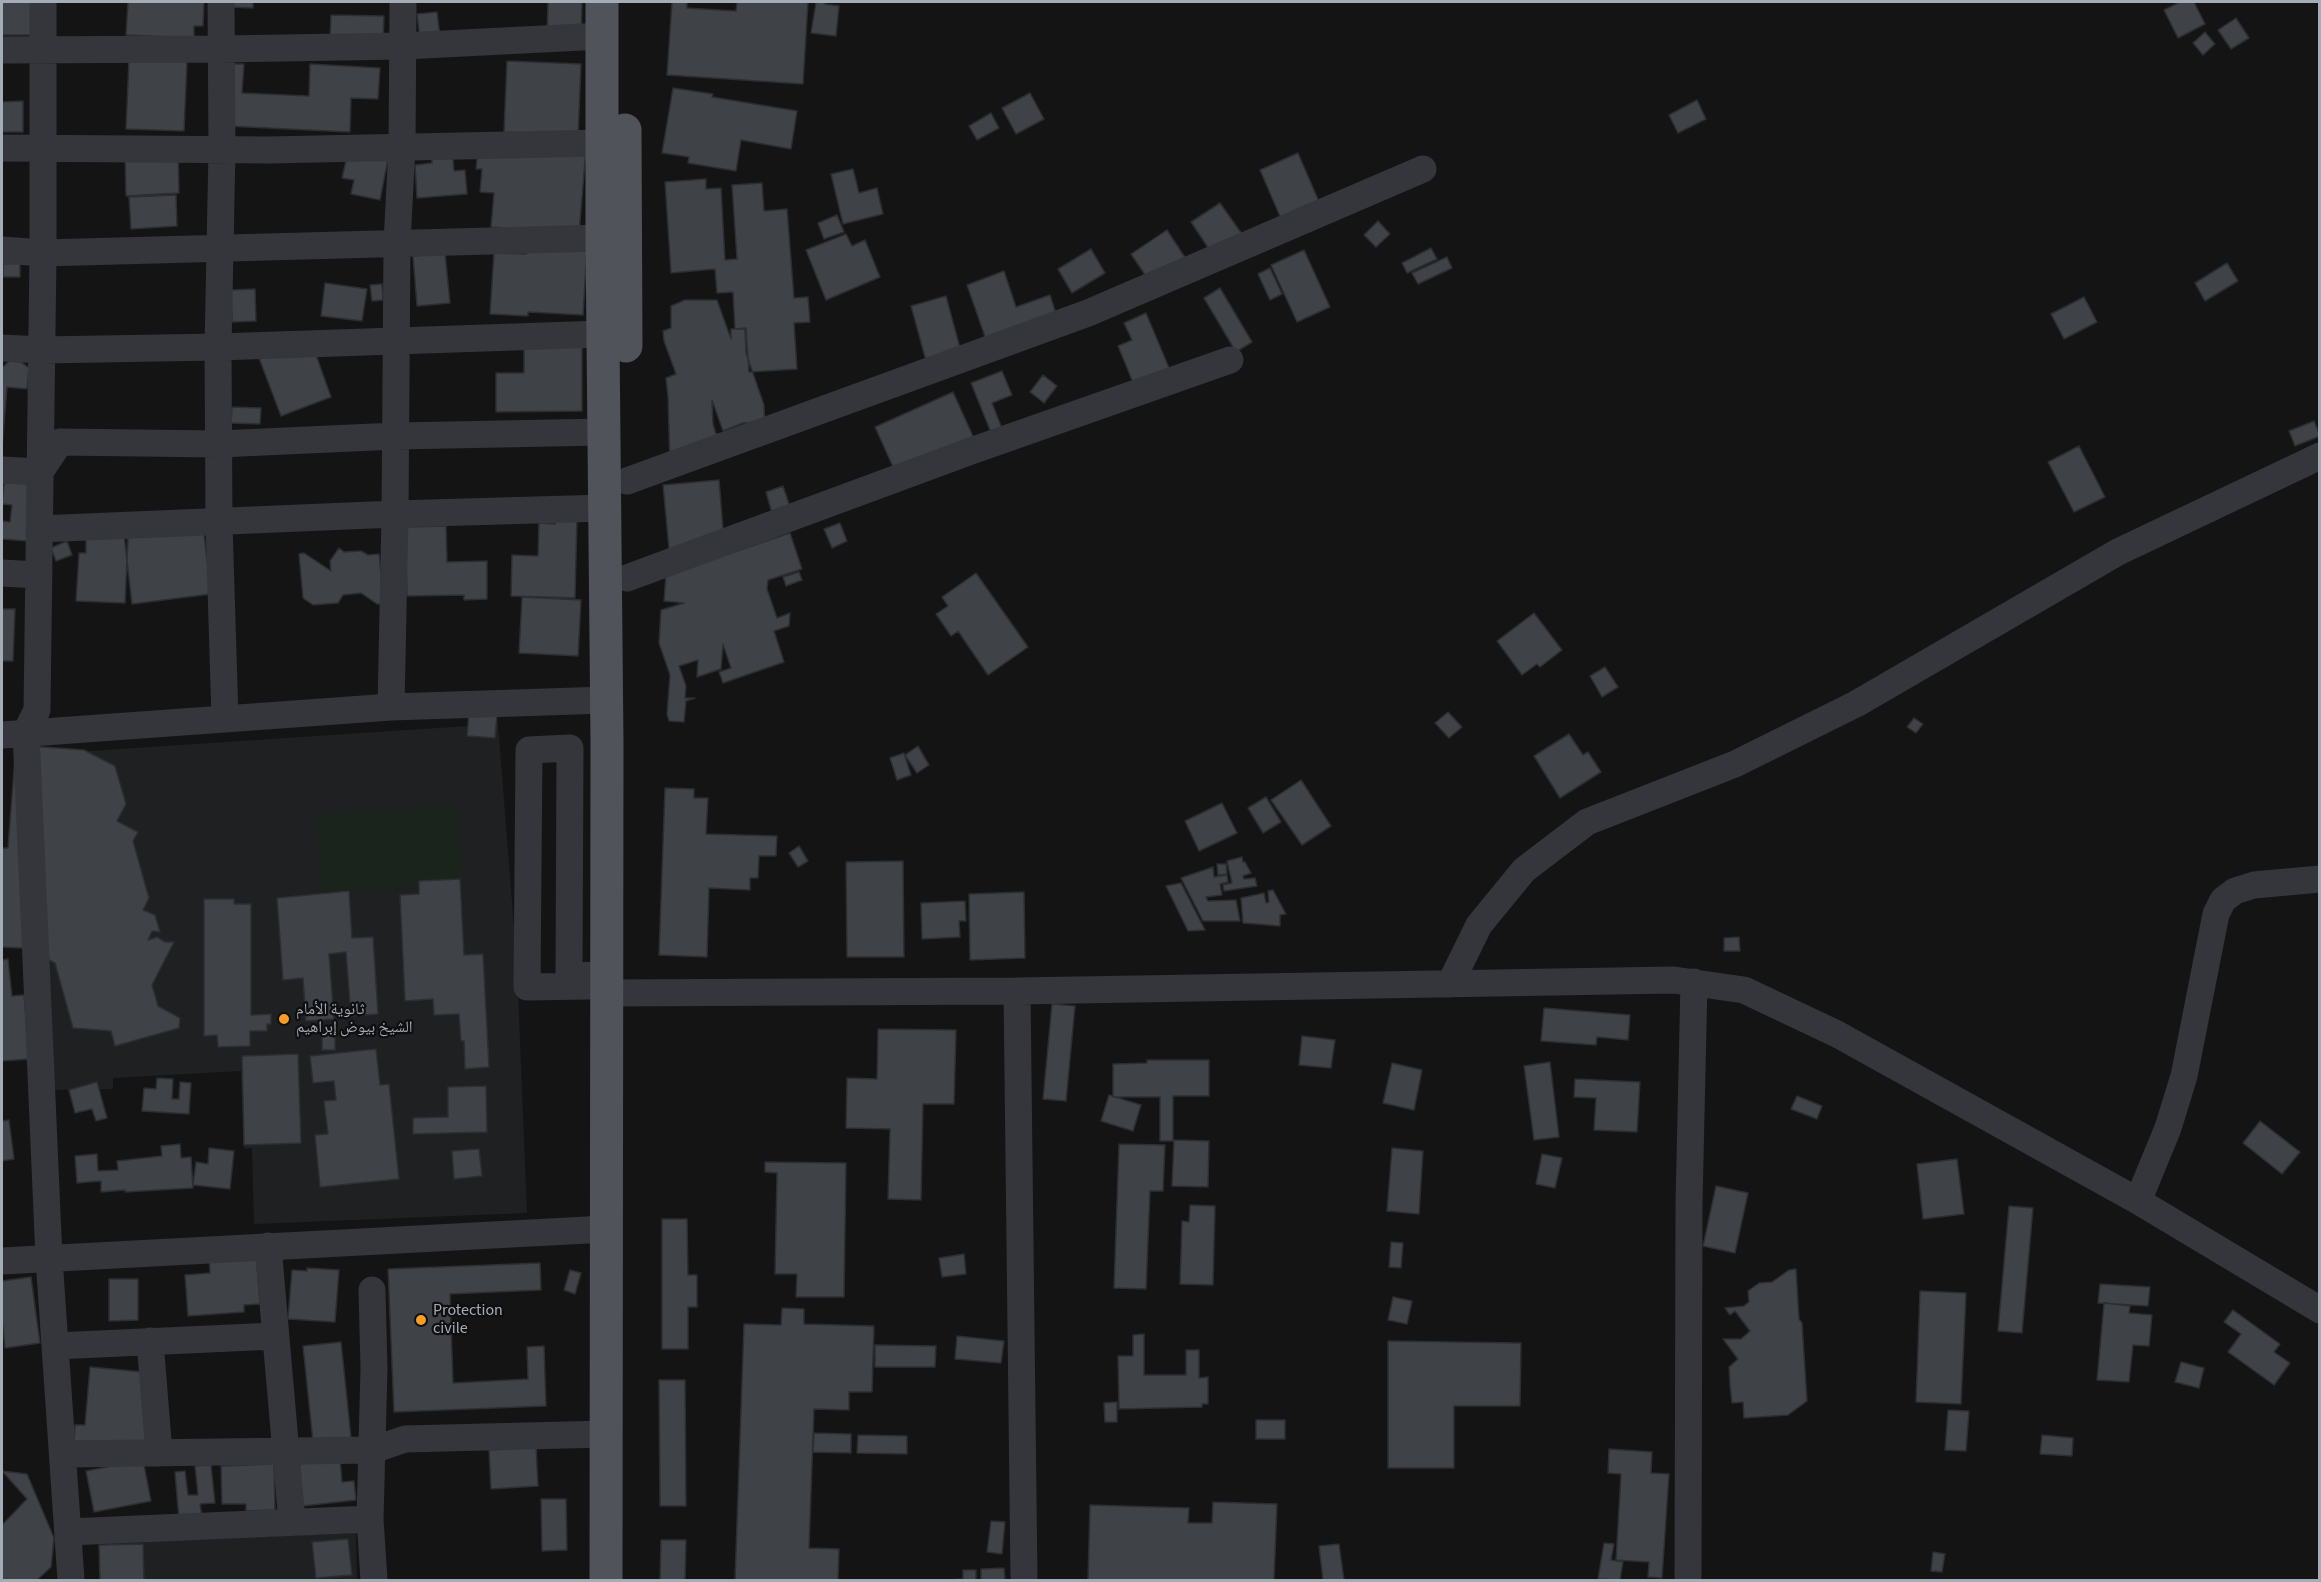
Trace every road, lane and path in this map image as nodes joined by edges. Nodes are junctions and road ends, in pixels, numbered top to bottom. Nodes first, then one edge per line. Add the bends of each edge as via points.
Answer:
1 (43, 2) edge
2 (221, 2) edge
3 (403, 2) edge
4 (602, 2) edge
5 (625, 2) edge
6 (602, 36) junction
7 (404, 46) junction
8 (222, 49) junction
9 (2, 50) edge
10 (43, 50) junction
11 (602, 142) junction
12 (402, 147) junction
13 (2, 148) edge
14 (43, 148) junction
15 (222, 150) junction
16 (1423, 169) dead end
17 (602, 238) junction
18 (397, 243) junction
19 (219, 248) junction
20 (2, 250) edge
21 (43, 252) junction
22 (603, 334) junction
23 (398, 341) junction
24 (218, 347) junction
25 (2, 348) edge
26 (42, 350) junction
27 (1230, 360) dead end
28 (604, 432) junction
29 (396, 436) junction
30 (219, 444) junction
31 (2319, 456) edge
32 (2, 470) edge
33 (40, 471) junction
34 (627, 482) junction
35 (604, 508) junction
36 (395, 514) junction
37 (219, 523) junction
38 (39, 529) junction
39 (2, 573) edge
40 (39, 575) junction
41 (627, 578) junction
42 (607, 700) junction
43 (391, 707) junction
44 (225, 718) junction
45 (14, 733) edge
46 (2319, 879) edge
47 (1694, 982) junction
48 (1450, 984) junction
49 (612, 986) junction
50 (1017, 991) junction
51 (2138, 1201) junction
52 (606, 1228) junction
53 (268, 1246) junction
54 (49, 1258) junction
55 (2, 1261) edge
56 (372, 1290) dead end
57 (2319, 1310) edge
58 (276, 1336) junction
59 (150, 1341) junction
60 (55, 1346) junction
61 (606, 1434) junction
62 (373, 1450) junction
63 (285, 1451) junction
64 (159, 1453) junction
65 (63, 1454) junction
66 (370, 1519) junction
67 (292, 1522) junction
68 (68, 1532) junction
69 (72, 1581) edge
70 (374, 1581) edge
71 (606, 1581) edge
72 (628, 1581) edge
73 (1024, 1581) edge
74 (1688, 1581) edge

1 - 10 street
2 - 8 street
3 - 7 street
4 - 6 main road
5 - 34 main road
6 - 7 street
6 - 11 main road
7 - 8 street
7 - 12 street
8 - 10 street
8 - 15 street
9 - 10 street
10 - 14 street
11 - 12 street
11 - 17 main road
12 - 15 street
12 - 18 street
13 - 14 street
14 - 15 street
14 - 21 street
15 - 19 street
16 - 34 street via 1088,313
17 - 18 street
17 - 22 main road
18 - 19 street
18 - 23 street
19 - 21 street
19 - 24 street
20 - 21 street
21 - 26 street
22 - 23 street
22 - 28 main road
23 - 24 street
23 - 29 street
24 - 26 street
24 - 30 street
25 - 26 street
26 - 33 street
27 - 41 street via 971,450
28 - 29 street
28 - 35 main road
29 - 30 street
29 - 36 street
30 - 33 street via 60,442
30 - 37 street
31 - 48 street via 2118,552 1856,704 1735,764 1587,822 1524,870 1479,925
32 - 33 street
33 - 38 street
34 - 41 main road
35 - 36 street
35 - 42 main road
36 - 37 street
36 - 43 street
37 - 38 street
37 - 44 street
38 - 40 street
39 - 40 street
40 - 45 street via 37,710
41 - 49 main road via 629,871
42 - 43 street
42 - 49 main road
43 - 44 street
44 - 45 street
45 - 54 street
46 - 51 street via 2254,885 2223,900 2216,914 2184,1076
47 - 48 street
47 - 51 street via 1744,990 1837,1034
47 - 74 street
48 - 50 street
49 - 49 street via 569,976 570,748 529,750 527,987
49 - 50 street
49 - 52 main road
49 - 72 main road
50 - 73 street
51 - 57 street
52 - 53 street
52 - 61 main road
53 - 54 street
53 - 58 street
54 - 55 street
54 - 60 street
56 - 62 street
58 - 59 street
58 - 63 street
59 - 60 street
59 - 64 street
60 - 65 street
61 - 62 street via 405,1438
61 - 71 main road
62 - 63 street
62 - 66 street
63 - 64 street
63 - 67 street
64 - 65 street
65 - 68 street
66 - 67 street
66 - 70 street
67 - 68 street
68 - 69 street

